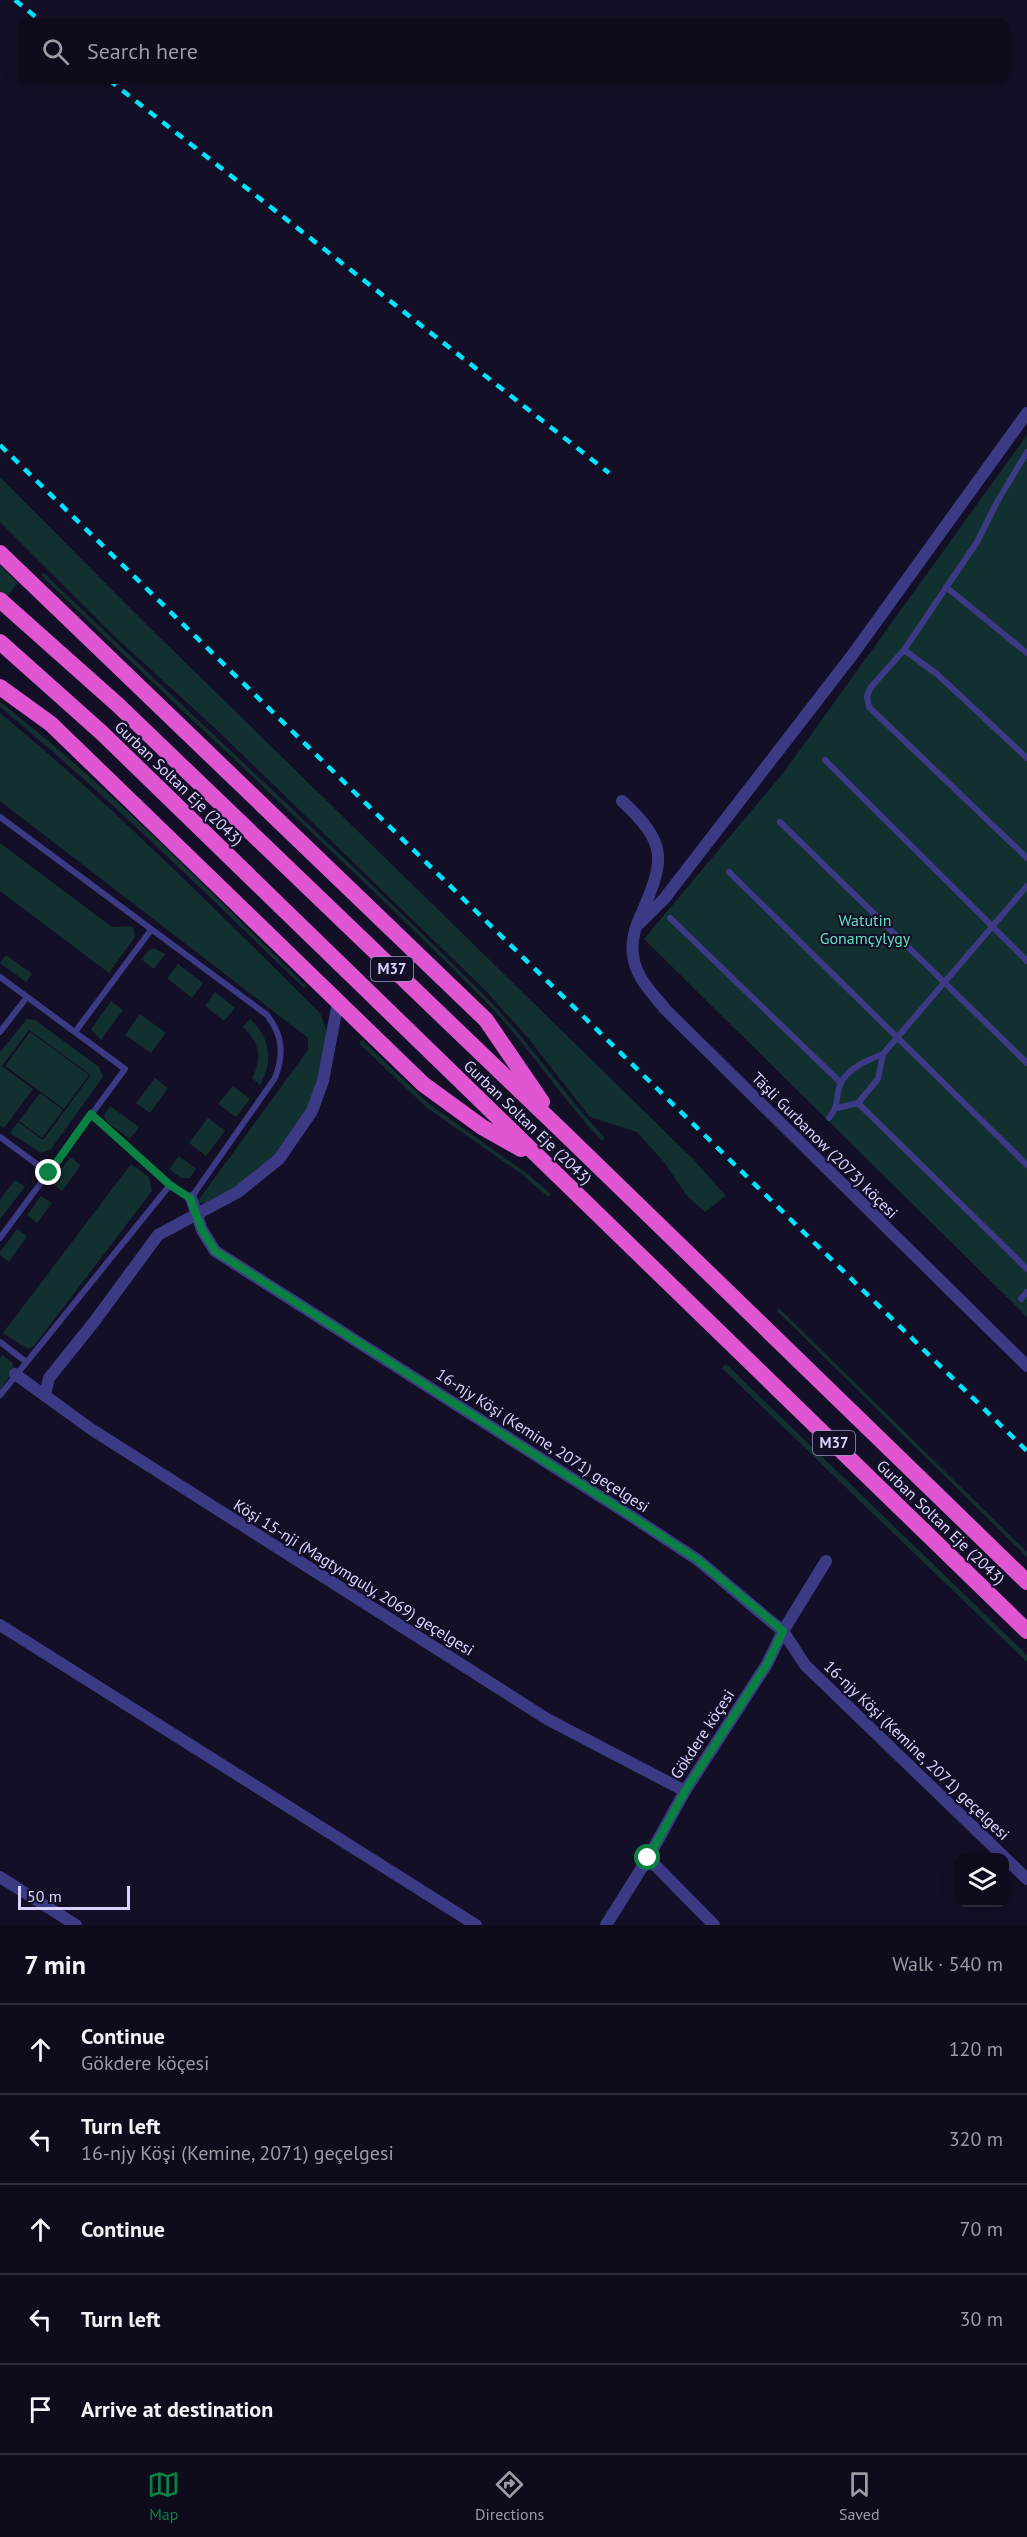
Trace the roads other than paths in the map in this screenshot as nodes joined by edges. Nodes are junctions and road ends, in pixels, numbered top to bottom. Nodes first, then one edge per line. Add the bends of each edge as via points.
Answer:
1 (1027, 413) edge
2 (1027, 452) edge
3 (0, 553) edge
4 (946, 587) junction
5 (0, 600) edge
6 (0, 642) edge
7 (904, 650) junction
8 (1027, 653) edge
9 (0, 687) edge
10 (1027, 758) edge
11 (825, 760) dead end
12 (622, 801) dead end
13 (0, 817) edge
14 (780, 822) dead end
15 (1027, 858) edge
16 (729, 872) dead end
17 (1027, 886) edge
18 (670, 918) dead end
19 (992, 927) junction
20 (634, 929) junction
21 (151, 930) junction
22 (1027, 961) edge
23 (0, 977) edge
24 (945, 982) junction
25 (27, 997) junction
26 (338, 1002) junction
27 (0, 1032) edge
28 (75, 1032) junction
29 (897, 1038) junction
30 (883, 1053) junction
31 (1027, 1063) edge
32 (841, 1083) junction
33 (858, 1103) junction
34 (837, 1108) junction
35 (91, 1114) junction
36 (828, 1118) dead end
37 (563, 1132) junction
38 (0, 1137) edge
39 (544, 1162) junction
40 (1027, 1165) edge
41 (49, 1173) junction
42 (170, 1185) junction
43 (190, 1198) junction
44 (196, 1215) junction
45 (0, 1238) edge
46 (1027, 1269) edge
47 (1027, 1292) edge
48 (1021, 1299) dead end
49 (0, 1342) edge
50 (25, 1361) junction
51 (1027, 1366) edge
52 (15, 1374) junction
53 (0, 1395) edge
54 (45, 1395) junction
55 (826, 1561) dead end
56 (1027, 1582) edge
57 (0, 1625) edge
58 (783, 1631) junction
59 (1027, 1631) edge
60 (685, 1791) junction
61 (648, 1858) junction
62 (0, 1877) edge
63 (1027, 1878) edge
64 (76, 1925) edge
65 (476, 1925) edge
66 (606, 1925) edge
67 (714, 1925) edge

1 - 20 street via 853,654 664,899
2 - 4 lane via 977,542
3 - 37 highway via 486,1020
4 - 7 lane
4 - 8 lane
5 - 37 highway, Gurban Soltan Eje (2043) / M37 via 118,705
6 - 39 highway, Gurban Soltan Eje (2043) / M37 via 102,733
7 - 10 lane via 937,674
7 - 15 lane via 870,687 868,707
9 - 26 highway via 51,724
11 - 19 lane
12 - 20 street via 645,823 659,857 657,877
13 - 21 lane
14 - 24 lane
16 - 29 lane
17 - 19 lane
18 - 32 lane
19 - 22 lane
19 - 24 lane
20 - 51 street, Täşli Gurbanow (2073) köçesi via 635,967 666,1010
21 - 28 lane
21 - 43 lane via 267,1015 282,1044 275,1078
23 - 25 lane
24 - 29 lane
24 - 31 lane
25 - 27 lane
25 - 28 lane
26 - 39 highway via 423,1084 482,1127
26 - 44 street via 323,1081 312,1111 279,1159 238,1191
28 - 35 lane via 125,1069
29 - 30 lane
29 - 40 lane
30 - 32 lane via 858,1064
30 - 33 lane via 878,1079
32 - 34 lane
33 - 34 lane
33 - 46 lane
34 - 36 lane
35 - 41 lane
35 - 42 lane
37 - 56 highway, Gurban Soltan Eje (2043) / M37
38 - 41 lane
39 - 59 highway, Gurban Soltan Eje (2043) / M37
41 - 45 lane
42 - 43 lane
42 - 50 lane
43 - 44 street, 16-njy Köşi (Kemine, 2071) geçelgesi
44 - 54 street via 158,1235 49,1378
44 - 58 street, 16-njy Köşi (Kemine, 2071) geçelgesi via 215,1251 698,1560
47 - 48 lane
49 - 50 lane
50 - 52 lane
52 - 53 lane
52 - 54 street, Köşi 15-nji (Magtymguly, 2069) geçelgesi
54 - 60 street, Köşi 15-nji (Magtymguly, 2069) geçelgesi via 91,1429 548,1719
55 - 58 street, Gökdere köçesi
57 - 65 street
58 - 60 street, Gökdere köçesi via 767,1664
58 - 63 street, 16-njy Köşi (Kemine, 2071) geçelgesi via 805,1665
60 - 61 street, Gökdere köçesi
61 - 66 street, Gökdere köçesi
61 - 67 street
62 - 64 street

